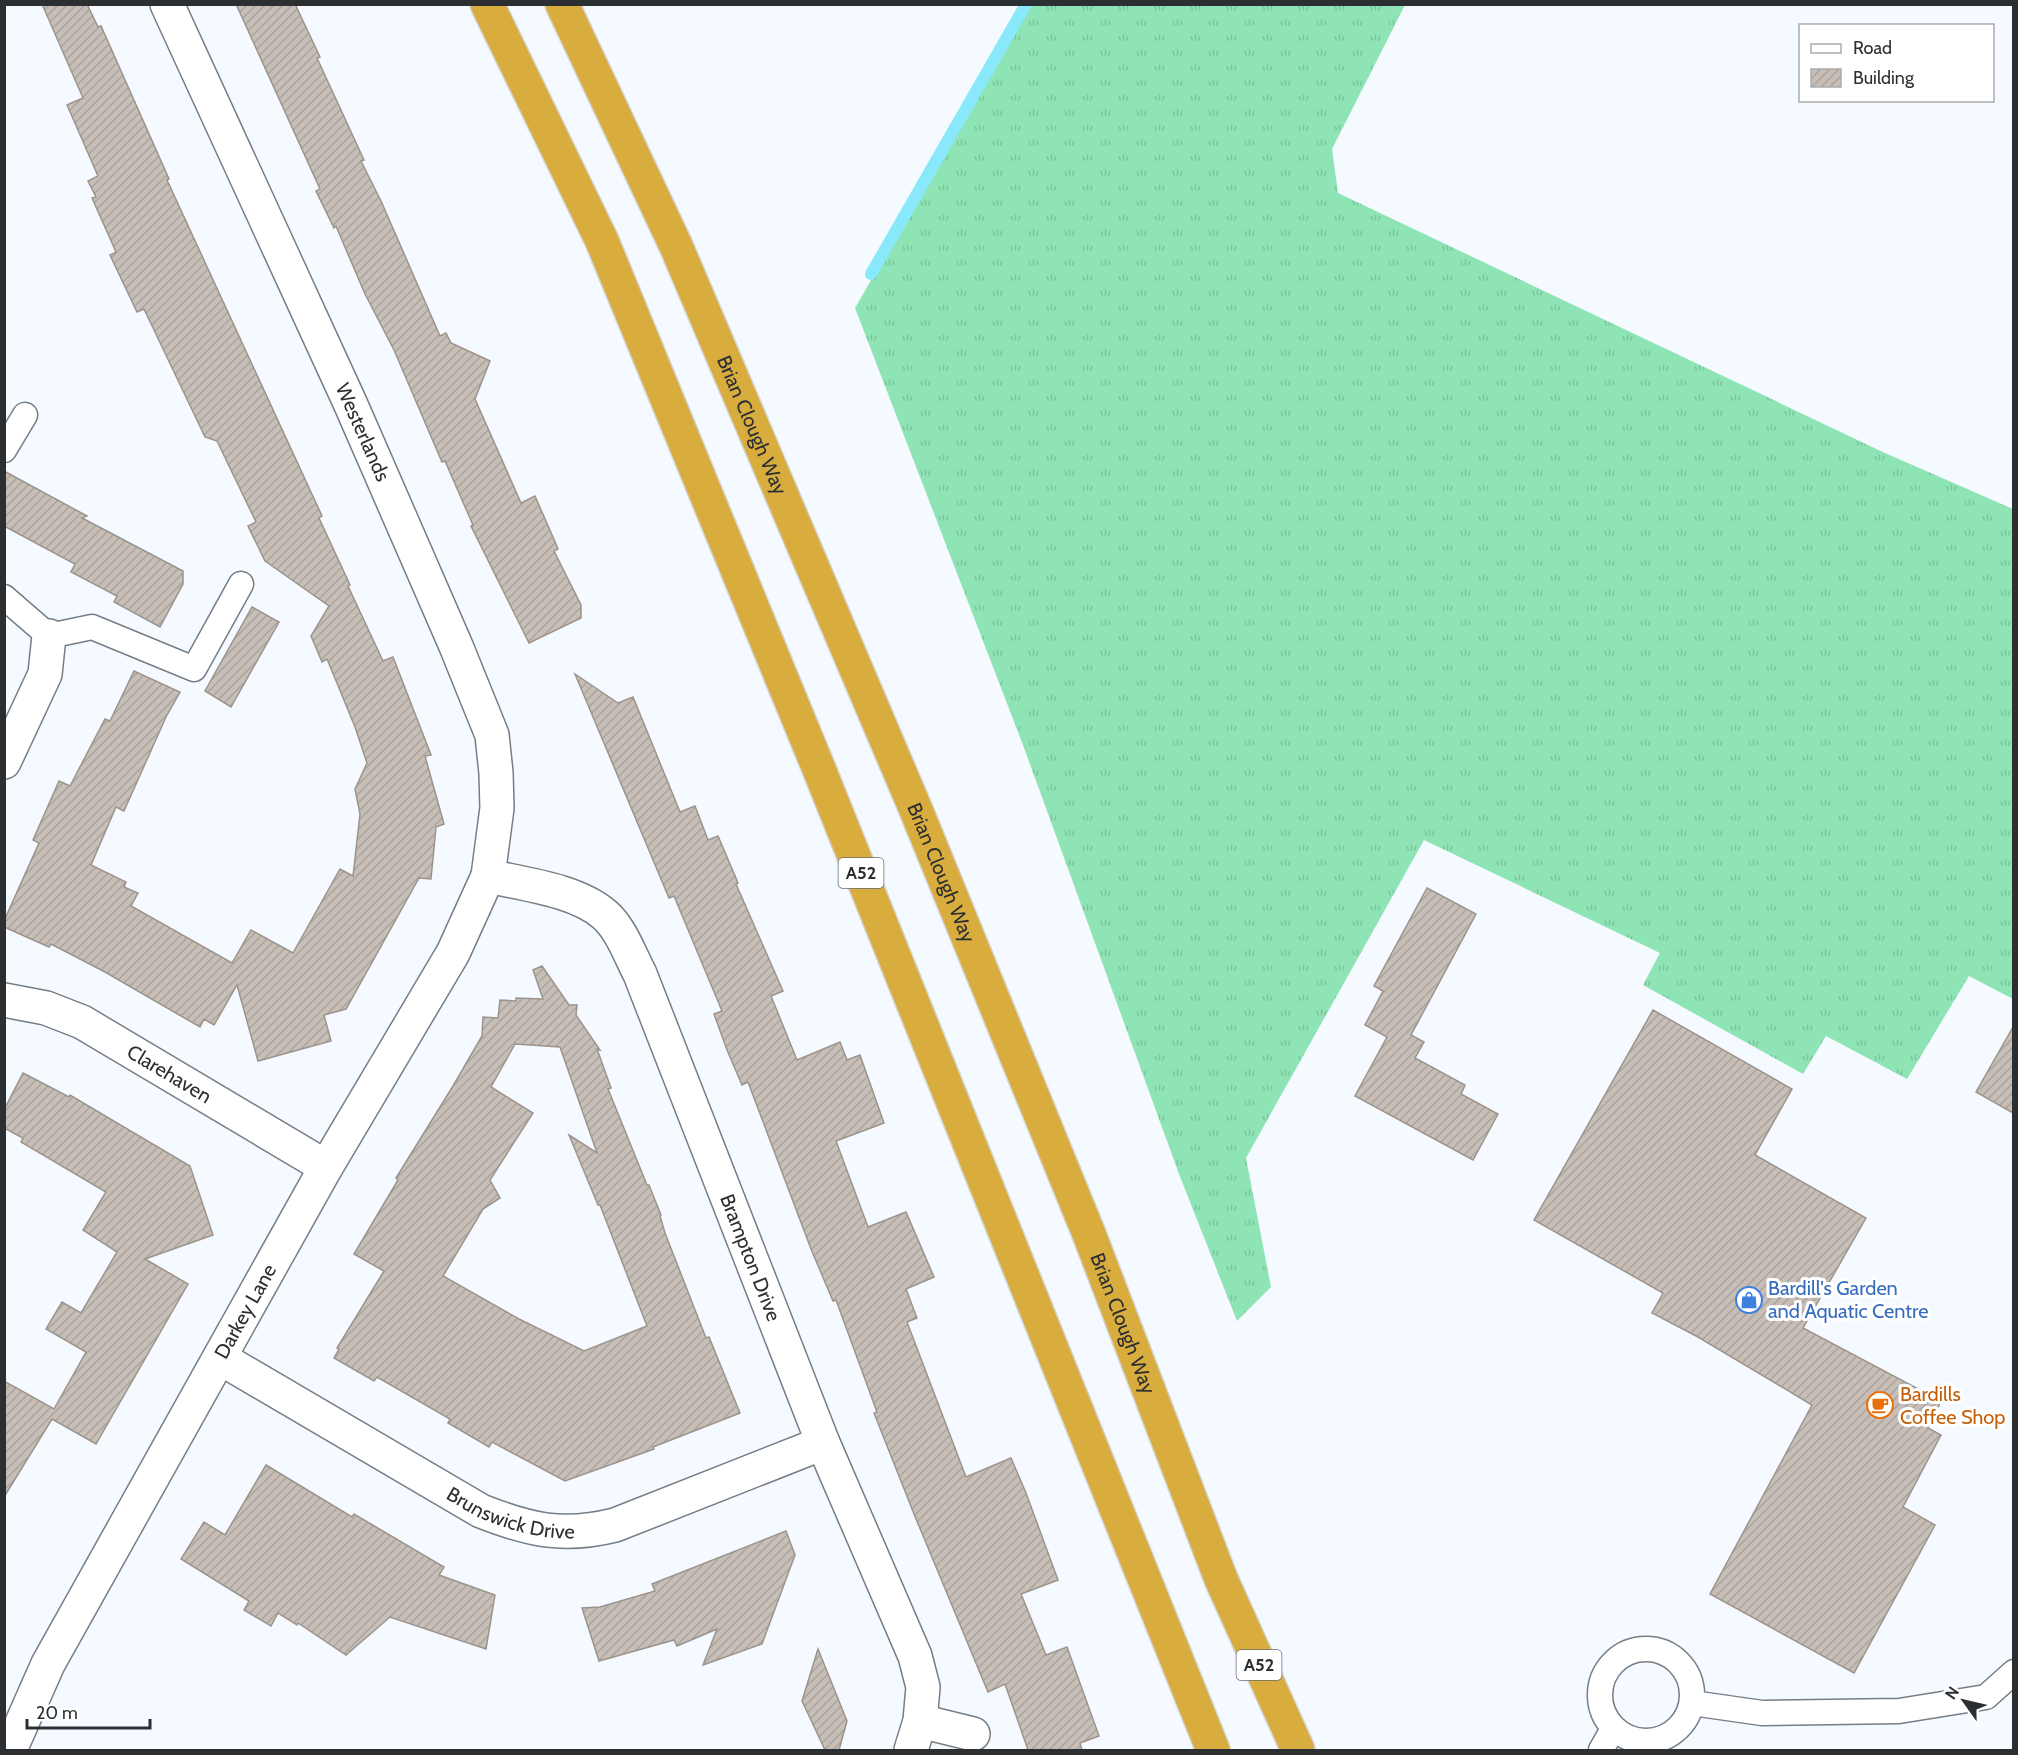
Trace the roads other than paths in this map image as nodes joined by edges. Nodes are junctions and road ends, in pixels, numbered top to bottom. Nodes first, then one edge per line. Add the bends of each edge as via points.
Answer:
1 (167, 4) edge
2 (486, 4) edge
3 (562, 4) edge
4 (25, 415) dead end
5 (4, 450) edge
6 (241, 584) dead end
7 (4, 597) edge
8 (49, 636) junction
9 (4, 762) edge
10 (488, 876) junction
11 (4, 1000) edge
12 (326, 1167) junction
13 (220, 1358) junction
14 (823, 1443) junction
15 (2013, 1672) edge
16 (1692, 1703) junction
17 (1613, 1729) junction
18 (973, 1734) dead end
19 (915, 1736) edge
20 (10, 1750) edge
21 (1213, 1750) edge
22 (1298, 1750) edge
23 (1601, 1750) edge

1 - 10 street, Westerlands via 351,405 492,735 496,808
2 - 21 highway, A52 via 602,241
3 - 22 highway, Brian Clough Way / A52 via 676,246 916,810 1089,1234 1221,1579
4 - 5 lane
6 - 8 lane via 194,669 92,627
7 - 8 lane
8 - 9 street via 45,674
10 - 12 street, Darkey Lane via 453,953
10 - 14 street, Brampton Drive via 585,902 606,915 620,935 644,985
11 - 12 street, Clarehaven via 46,1008 82,1022
12 - 13 street, Darkey Lane
13 - 14 street, Brunswick Drive via 481,1511 516,1525 556,1532 590,1531 615,1525
13 - 20 street, Darkey Lane via 48,1664
14 - 19 street, Brampton Drive via 915,1656 923,1687
15 - 16 lane via 1986,1696 1899,1711 1762,1713
16 - 17 lane via 1677,1730 1664,1738 1634,1741
16 - 17 lane via 1692,1688 1678,1661 1650,1649 1635,1650 1611,1663 1601,1680 1602,1713
17 - 23 lane
18 - 19 street, Brampton Drive

